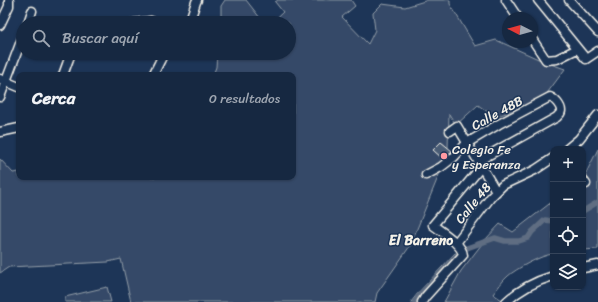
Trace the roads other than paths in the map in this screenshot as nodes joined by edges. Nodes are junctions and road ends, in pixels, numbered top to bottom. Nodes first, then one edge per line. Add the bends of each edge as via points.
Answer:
1 (9, 0) edge
2 (198, 0) edge
3 (506, 0) edge
4 (538, 0) edge
5 (569, 0) edge
6 (32, 12) dead end
7 (514, 12) edge
8 (31, 16) edge
9 (191, 16) edge
10 (0, 25) edge
11 (598, 32) edge
12 (538, 48) edge
13 (577, 49) junction
14 (598, 51) edge
15 (16, 52) edge
16 (68, 60) edge
17 (158, 60) edge
18 (64, 72) edge
19 (154, 72) edge
20 (3, 81) edge
21 (16, 86) edge
22 (0, 97) edge
23 (543, 102) joint
24 (598, 115) edge
25 (16, 129) edge
26 (0, 132) edge
27 (450, 132) dead end
28 (468, 143) junction
29 (571, 146) edge
30 (550, 160) edge
31 (480, 164) junction
32 (426, 175) dead end
33 (496, 191) junction
34 (460, 248) junction
35 (598, 264) edge
36 (586, 267) edge
37 (550, 277) edge
38 (422, 302) edge
39 (506, 302) edge

1 - 10 street via 9,6
2 - 9 street
3 - 7 street
4 - 13 street
5 - 11 street
6 - 8 street
12 - 13 street via 546,60 557,59
13 - 14 street via 586,60
15 - 20 street
16 - 18 street
17 - 19 street
20 - 21 street
20 - 22 street
23 - 28 street, Calle 48B
23 - 31 street, Calle 48 via 550,97 553,98 557,102 560,114
24 - 29 street
25 - 26 street
27 - 28 street via 457,126
28 - 31 street
28 - 32 street, Calle 48B via 441,167
30 - 33 street, Calle 48
31 - 33 street
31 - 34 street, Calle 48 via 433,225
33 - 34 street, Calle 48
34 - 38 street, Calle 48 via 462,256
35 - 36 street
37 - 39 street via 537,282

